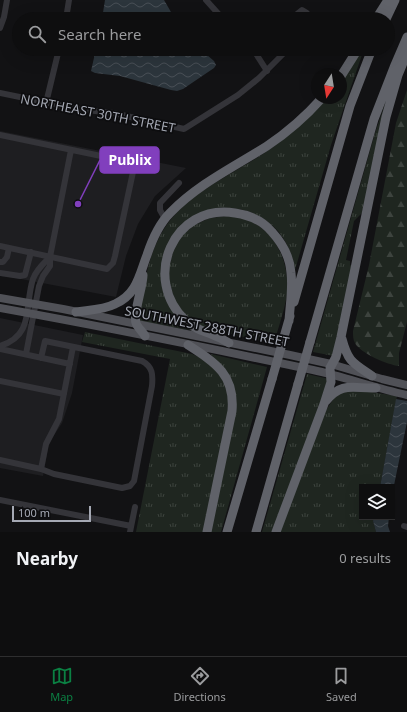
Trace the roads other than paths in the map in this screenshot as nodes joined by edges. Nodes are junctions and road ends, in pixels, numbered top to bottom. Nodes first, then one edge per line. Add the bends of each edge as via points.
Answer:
1 (7, 0) edge
2 (69, 0) edge
3 (206, 0) edge
4 (388, 0) edge
5 (395, 0) edge
6 (67, 12) edge
7 (217, 12) edge
8 (380, 12) edge
9 (389, 12) edge
10 (0, 28) edge
11 (407, 38) edge
12 (407, 53) edge
13 (57, 56) edge
14 (257, 56) edge
15 (281, 56) edge
16 (354, 56) edge
17 (369, 56) edge
18 (346, 68) edge
19 (267, 71) junction
20 (0, 93) edge
21 (46, 103) junction
22 (317, 104) edge
23 (0, 135) edge
24 (72, 150) junction
25 (179, 183) dead end
26 (165, 219) junction
27 (0, 246) edge
28 (9, 248) junction
29 (31, 252) junction
30 (50, 257) junction
31 (2, 262) edge
32 (144, 268) junction
33 (0, 273) edge
34 (0, 298) edge
35 (32, 304) junction
36 (0, 308) edge
37 (76, 312) junction
38 (31, 313) junction
39 (289, 321) junction
40 (136, 324) junction
41 (145, 336) junction
42 (341, 337) junction
43 (229, 343) junction
44 (188, 345) junction
45 (0, 346) edge
46 (73, 347) junction
47 (0, 349) edge
48 (26, 354) junction
49 (41, 358) junction
50 (70, 364) junction
51 (331, 364) junction
52 (330, 374) junction
53 (372, 376) junction
54 (0, 381) edge
55 (407, 385) edge
56 (376, 388) junction
57 (64, 394) junction
58 (407, 395) edge
59 (324, 404) junction
60 (0, 460) edge
61 (41, 469) junction
62 (0, 500) edge
63 (135, 507) dead end
64 (130, 529) edge
65 (207, 532) edge
66 (227, 532) edge
67 (256, 532) edge
68 (276, 532) edge

1 - 10 street
2 - 6 street
3 - 7 street
4 - 8 highway
5 - 9 highway
11 - 67 highway, bridge via 374,119
12 - 42 highway via 386,116
13 - 21 street
14 - 19 street
15 - 19 street, NORTHEAST 30TH STREET
16 - 18 highway
17 - 39 highway via 350,106
19 - 21 street, NORTHEAST 30TH STREET via 238,95 184,129 113,113
20 - 21 street, NORTHEAST 30TH STREET
22 - 26 highway via 303,119 269,145 184,199
23 - 24 street
24 - 30 street
24 - 30 street via 125,161 131,165 133,172 114,263 106,269
25 - 26 street via 160,203 160,210
26 - 32 highway via 152,242
27 - 28 street
28 - 29 street
28 - 31 street via 5,261
29 - 30 street
29 - 33 street via 25,275
30 - 35 street via 50,266
31 - 33 street
32 - 37 highway via 133,290 123,300 103,308
32 - 40 highway
34 - 35 main road, SOUTHWEST 288TH STREET
35 - 37 main road, SOUTHWEST 288TH STREET
35 - 38 street
36 - 38 main road, SOUTHWEST 288TH STREET
37 - 40 main road, SOUTHWEST 288TH STREET
38 - 41 main road, SOUTHWEST 288TH STREET
38 - 45 street via 20,334
38 - 48 street
39 - 43 highway via 291,272 286,254 276,236 261,222 241,213 210,214 192,222 175,239 167,254 165,282 174,309 187,322
39 - 66 highway, bridge
40 - 41 highway
40 - 43 main road, SOUTHWEST 288TH STREET
41 - 44 main road, SOUTHWEST 288TH STREET
42 - 51 highway via 336,357
42 - 53 highway via 345,353 350,360
43 - 51 main road, SOUTHWEST 288TH STREET
44 - 52 main road, SOUTHWEST 288TH STREET
44 - 65 highway via 215,362 226,377 232,393 232,411
46 - 49 street via 44,341
46 - 50 street
46 - 61 street via 142,361 150,367 153,375 152,386 134,482 122,488
47 - 48 street
48 - 49 street
49 - 50 street
50 - 57 street
51 - 52 highway
51 - 53 main road, SOUTHWEST 288TH STREET
52 - 56 main road, SOUTHWEST 288TH STREET
52 - 59 highway
53 - 55 main road, SOUTHWEST 288TH STREET
54 - 57 street
56 - 58 main road, SOUTHWEST 288TH STREET
56 - 59 highway via 342,388 332,394
57 - 61 street via 59,419 46,444
59 - 68 highway
60 - 61 street
62 - 64 street
63 - 64 street

